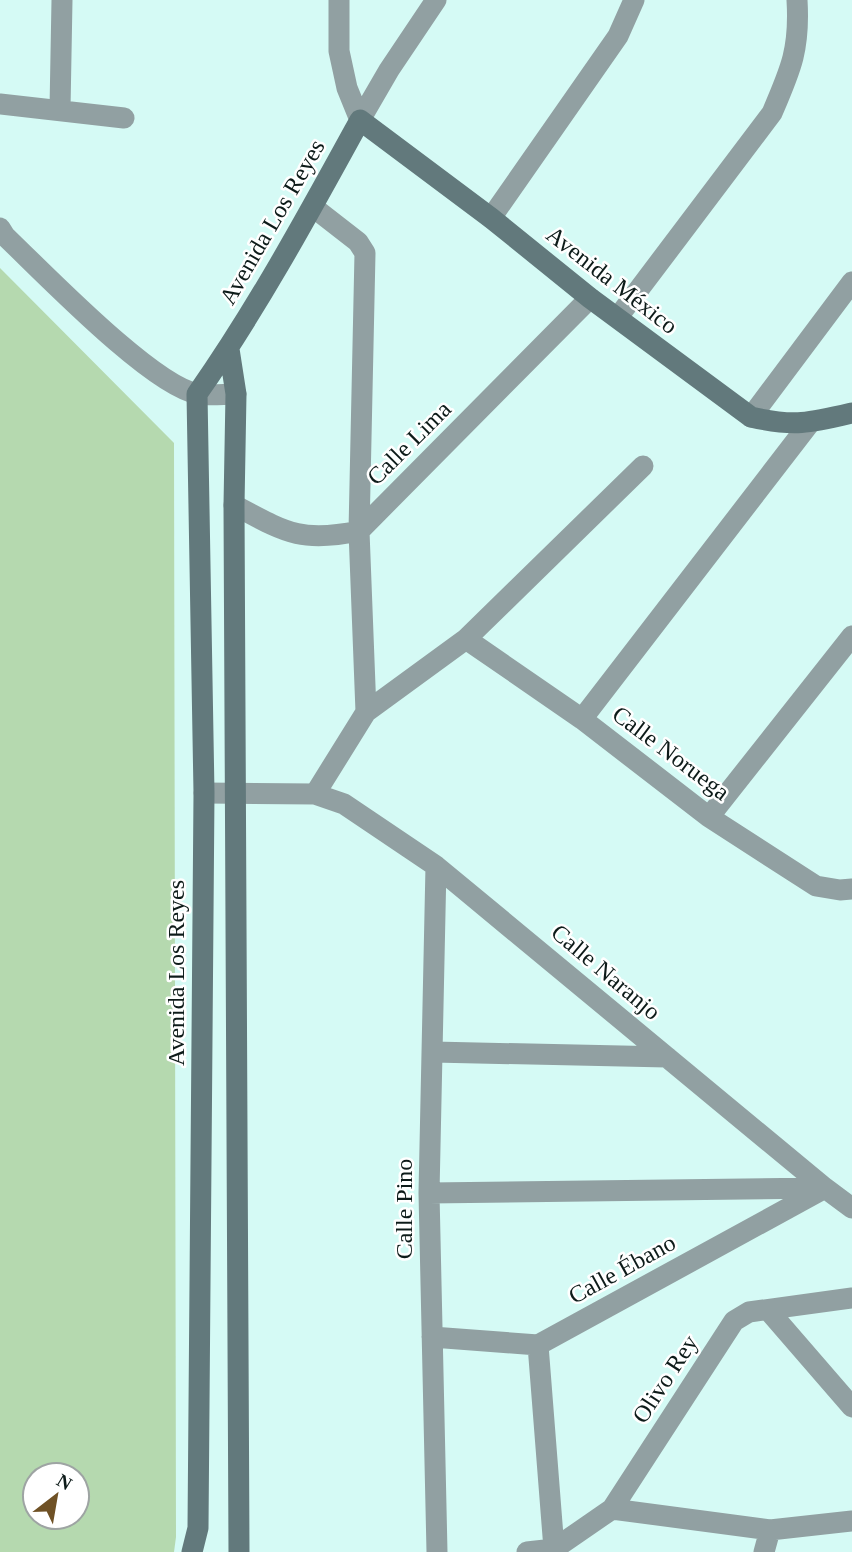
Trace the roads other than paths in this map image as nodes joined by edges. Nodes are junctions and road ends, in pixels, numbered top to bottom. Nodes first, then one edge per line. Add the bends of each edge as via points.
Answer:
1 (62, 0) edge
2 (340, 0) edge
3 (436, 0) edge
4 (634, 0) edge
5 (797, 0) edge
6 (0, 103) edge
7 (60, 109) junction
8 (124, 118) dead end
9 (360, 120) junction
10 (313, 207) junction
11 (491, 218) junction
12 (0, 229) edge
13 (852, 282) edge
14 (590, 298) junction
15 (618, 317) junction
16 (229, 349) junction
17 (197, 394) junction
18 (236, 394) junction
19 (852, 413) edge
20 (751, 417) junction
21 (809, 424) junction
22 (643, 466) dead end
23 (234, 505) junction
24 (359, 531) junction
25 (852, 636) edge
26 (466, 639) junction
27 (366, 712) junction
28 (582, 719) junction
29 (236, 792) junction
30 (204, 793) junction
31 (315, 794) junction
32 (709, 817) junction
33 (436, 866) junction
34 (852, 889) edge
35 (433, 1052) junction
36 (667, 1057) junction
37 (825, 1188) junction
38 (429, 1193) junction
39 (852, 1208) edge
40 (852, 1298) edge
41 (769, 1311) junction
42 (432, 1337) junction
43 (538, 1345) junction
44 (852, 1407) edge
45 (612, 1509) junction
46 (852, 1521) edge
47 (771, 1530) junction
48 (554, 1549) junction
49 (192, 1552) edge
50 (239, 1552) edge
51 (437, 1552) edge
52 (527, 1552) edge
53 (764, 1552) edge

1 - 7 street
2 - 9 street via 339,51
3 - 9 street
4 - 11 street via 618,36
5 - 15 street via 797,47 772,113
6 - 7 street
7 - 8 street
9 - 10 street, Avenida Los Reyes
9 - 11 street, Avenida México
10 - 16 street, Avenida Los Reyes
10 - 24 street via 358,242 365,253
11 - 14 street, Avenida México
12 - 17 street via 121,344 154,370
13 - 20 street
14 - 15 street, Avenida México
14 - 24 street, Calle Lima
15 - 20 street, Avenida México
16 - 17 street, Avenida Los Reyes
16 - 18 street
17 - 18 street
17 - 30 street, Avenida Los Reyes
18 - 23 street
19 - 21 street, Avenida México
20 - 21 street, Avenida México
21 - 28 street
22 - 26 street
23 - 24 street via 277,528 305,536
23 - 29 street
24 - 27 street
25 - 32 street
26 - 27 street
26 - 28 street, Calle Noruega
27 - 31 street
28 - 32 street, Calle Noruega
29 - 30 street, Calle Naranjo
29 - 31 street, Calle Naranjo
29 - 50 street
30 - 49 street, Avenida Los Reyes via 198,1528
31 - 33 street, Calle Naranjo via 344,804
32 - 34 street, Calle Noruega via 816,886
33 - 35 street, Calle Pino
33 - 36 street, Calle Naranjo
35 - 36 street
35 - 38 street, Calle Pino
36 - 37 street, Calle Naranjo
37 - 38 street
37 - 39 street, Calle Naranjo
37 - 43 street, Calle Ébano
38 - 42 street, Calle Pino
40 - 41 street, Olivo Rey
41 - 44 street
41 - 45 street, Olivo Rey via 749,1312 734,1321
42 - 43 street
42 - 51 street, Calle Pino
43 - 48 street
45 - 47 street
45 - 48 street, Olivo Rey
46 - 47 street
47 - 53 street
48 - 52 street

